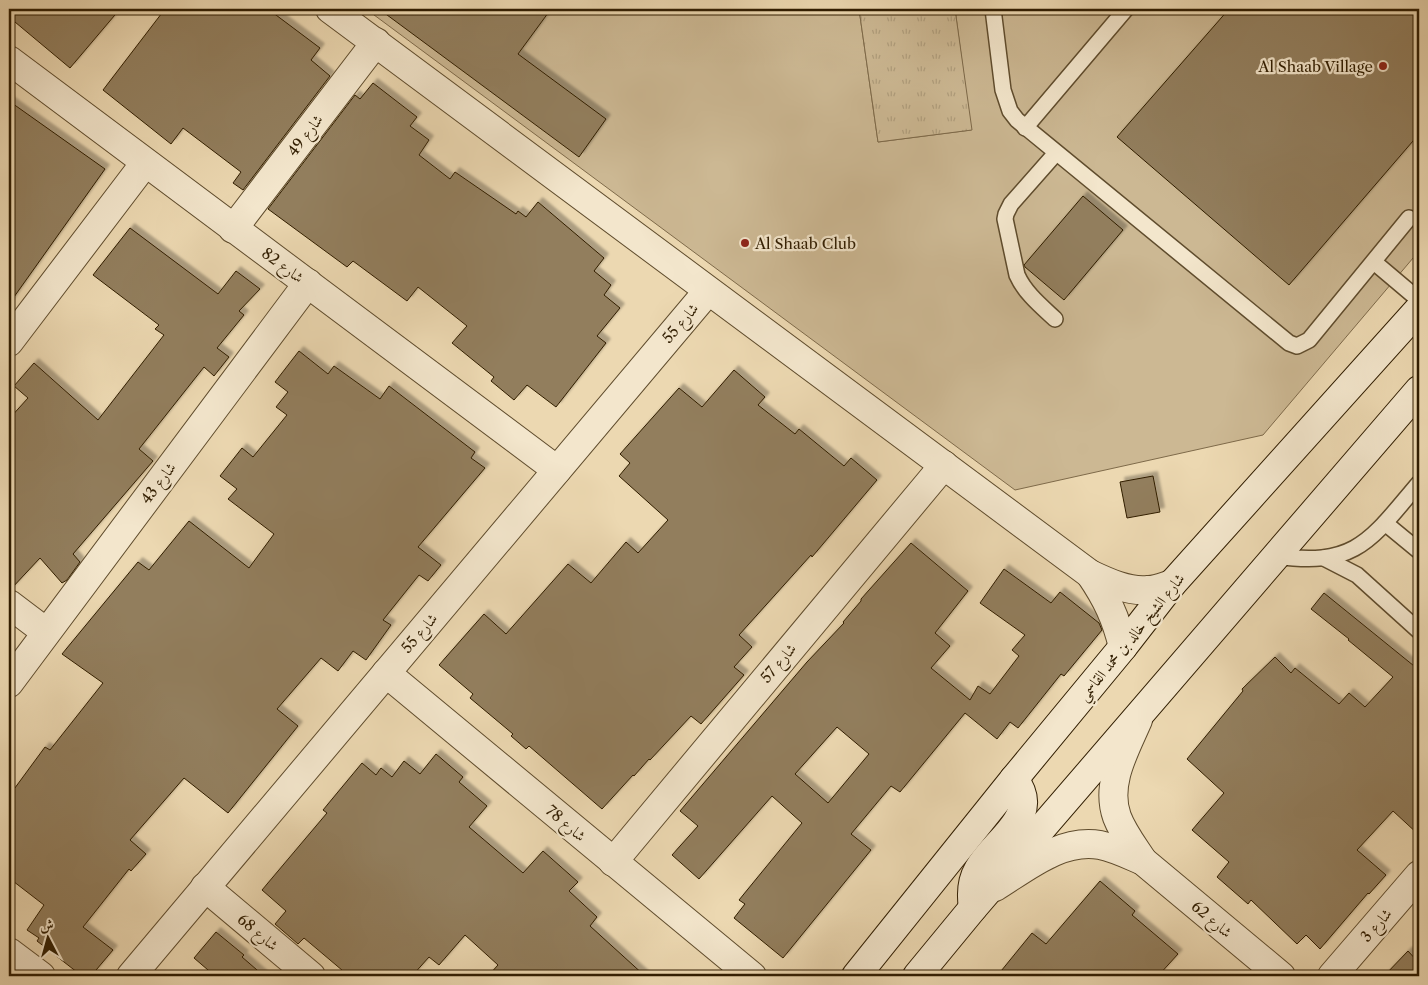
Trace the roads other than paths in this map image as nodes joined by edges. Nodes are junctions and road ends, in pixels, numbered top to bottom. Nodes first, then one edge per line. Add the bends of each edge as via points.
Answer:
1 (330, 9) edge
2 (993, 9) edge
3 (1126, 9) edge
4 (376, 42) junction
5 (9, 60) edge
6 (1025, 128) junction
7 (1056, 153) junction
8 (145, 162) junction
9 (1410, 218) dead end
10 (233, 229) junction
11 (1374, 262) junction
12 (308, 283) junction
13 (708, 291) junction
14 (1419, 300) edge
15 (1419, 309) edge
16 (1055, 319) dead end
17 (9, 342) edge
18 (1419, 390) edge
19 (944, 465) junction
20 (557, 470) junction
21 (1419, 483) edge
22 (1385, 523) junction
23 (1419, 551) edge
24 (1276, 556) junction
25 (1324, 558) junction
26 (1090, 574) junction
27 (1172, 584) junction
28 (9, 604) edge
29 (1419, 631) edge
30 (46, 632) junction
31 (1123, 647) junction
32 (386, 673) junction
33 (9, 683) edge
34 (1141, 712) junction
35 (1014, 779) junction
36 (1143, 861) junction
37 (613, 862) junction
38 (1419, 875) edge
39 (205, 887) junction
40 (980, 900) junction
41 (9, 952) edge
42 (750, 975) edge
43 (41, 976) edge
44 (131, 976) edge
45 (311, 976) edge
46 (856, 976) edge
47 (917, 976) edge
48 (1281, 976) edge
49 (1332, 976) edge

1 - 4 street
2 - 6 lane via 1005,100
3 - 6 lane
4 - 10 street, شارع 49
4 - 13 street
5 - 8 street, شارع 82
6 - 7 lane
7 - 11 lane via 1293,345 1302,345 1309,340
7 - 16 lane via 1011,204 1005,219 1020,283
8 - 10 street, شارع 82
8 - 17 street
9 - 11 lane
10 - 12 street, شارع 82
11 - 14 lane
12 - 20 street, شارع 82
12 - 30 street, شارع 43
13 - 19 street
13 - 20 street, شارع 55
15 - 27 street, شارع الشيخ خالد بن محمد القاسمي
18 - 24 street
19 - 26 street
19 - 37 street, شارع 57
20 - 32 street, شارع 55
21 - 22 lane
22 - 23 lane
22 - 25 lane via 1376,534 1351,550
24 - 25 lane
24 - 34 street
25 - 29 lane via 1357,575
26 - 27 street via 1128,588 1148,590
26 - 31 street via 1117,621
27 - 31 street, شارع الشيخ خالد بن محمد القاسمي
28 - 30 street
30 - 33 street, شارع 43
31 - 35 street, شارع الشيخ خالد بن محمد القاسمي
32 - 37 street, شارع 78
32 - 39 street, شارع 55
34 - 36 street, شارع 62 via 1119,766 1113,799 1116,816
34 - 40 street
35 - 40 street via 1023,793 1023,810 1019,820 977,870 972,888
35 - 46 street, شارع الشيخ خالد بن محمد القاسمي
36 - 40 street, شارع 62 via 1098,844 1079,844 1044,856
36 - 48 street, شارع 62
37 - 42 street, شارع 78
38 - 49 street, شارع 3
39 - 44 street, شارع 55
39 - 45 street, شارع 68
40 - 47 street
41 - 43 street

